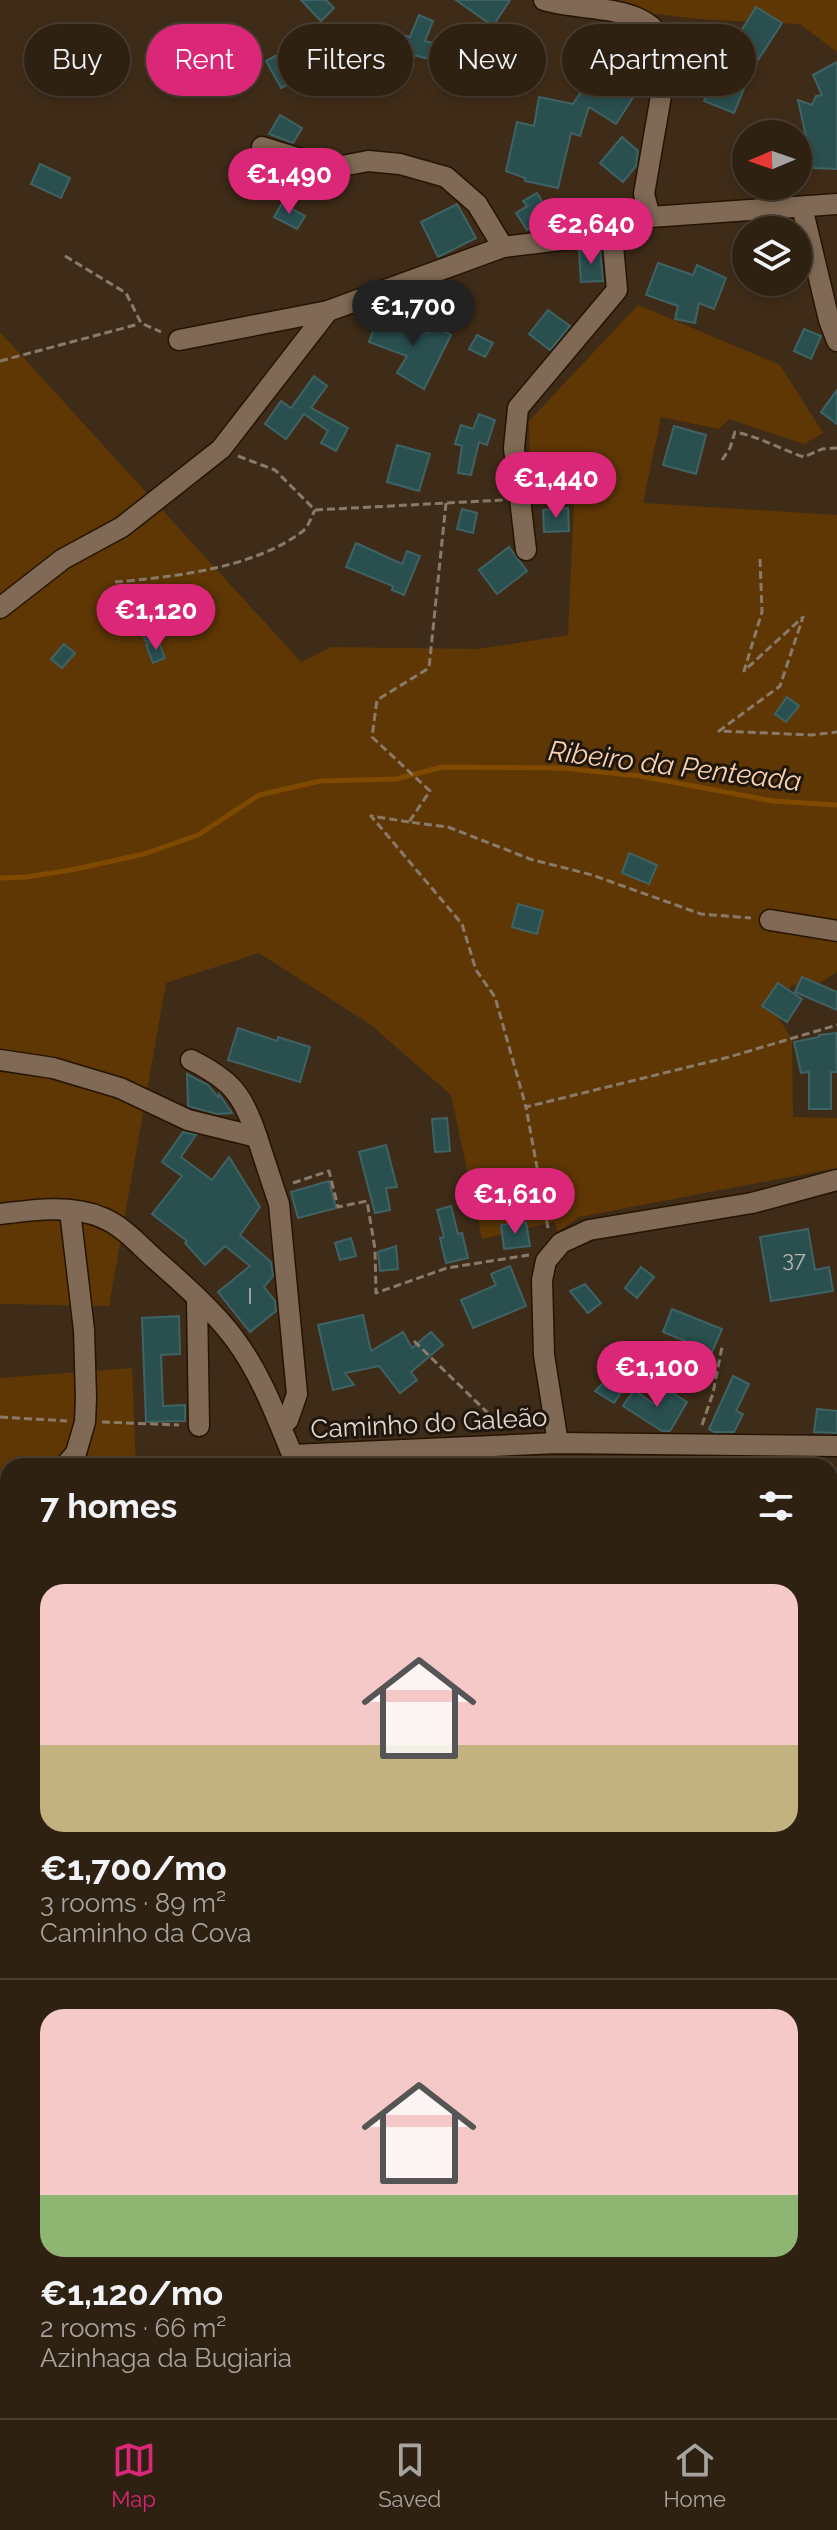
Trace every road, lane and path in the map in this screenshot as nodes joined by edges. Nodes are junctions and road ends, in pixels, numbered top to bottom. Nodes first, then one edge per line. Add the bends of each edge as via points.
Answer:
1 (544, 0) edge
2 (262, 147) dead end
3 (837, 204) edge
4 (802, 207) junction
5 (650, 217) junction
6 (612, 234) junction
7 (503, 247) junction
8 (65, 256) dead end
9 (328, 311) junction
10 (141, 323) junction
11 (179, 340) joint
12 (837, 341) edge
13 (0, 361) edge
14 (837, 448) edge
15 (221, 449) junction
16 (722, 460) dead end
17 (520, 499) junction
18 (446, 503) junction
19 (315, 510) junction
20 (526, 550) dead end
21 (760, 559) dead end
22 (115, 582) dead end
23 (0, 608) edge
24 (837, 732) edge
25 (409, 822) junction
26 (770, 920) joint
27 (837, 931) edge
28 (837, 1025) edge
29 (0, 1060) edge
30 (191, 1060) dead end
31 (526, 1107) junction
32 (257, 1137) junction
33 (837, 1180) edge
34 (274, 1190) junction
35 (70, 1211) junction
36 (0, 1214) edge
37 (553, 1251) junction
38 (197, 1299) junction
39 (414, 1341) dead end
40 (722, 1347) dead end
41 (281, 1423) junction
42 (199, 1426) dead end
43 (558, 1443) junction
44 (499, 1444) junction
45 (695, 1444) junction
46 (837, 1446) edge
47 (72, 1458) edge
48 (293, 1458) edge
49 (320, 1458) edge

1 - 5 street via 630,11 664,39 667,61 644,194
2 - 7 street via 317,164 400,164 446,177 477,204
3 - 4 street
4 - 5 street
4 - 12 street
5 - 6 street
6 - 7 street
6 - 17 street via 617,290 518,408 514,448
7 - 9 street
8 - 10 path via 126,293
9 - 11 street
9 - 15 street
10 - 11 path
10 - 13 path
14 - 16 path via 804,457 735,432
15 - 19 path via 275,470
15 - 23 street via 122,527 63,559
17 - 18 path
17 - 20 street
18 - 19 path
18 - 25 path via 429,668 377,700 372,737 430,791
19 - 22 path via 305,530 255,557 178,577
21 - 24 path via 762,612 744,671 803,617 780,686 719,731
25 - 26 path via 448,827 701,914
25 - 31 path via 371,816 462,924 476,970 495,997
26 - 27 street
28 - 31 path
29 - 32 street via 53,1068 120,1088 188,1120
30 - 32 street via 237,1090
31 - 37 path
32 - 34 street
33 - 37 street via 752,1203 589,1230
34 - 37 path via 329,1171 338,1207 367,1201 376,1293 447,1268
34 - 41 street via 297,1394 288,1420
35 - 36 street, Caminho do Galeão
35 - 38 street, Caminho do Galeão via 103,1218 123,1231
35 - 47 street via 86,1398 85,1422
37 - 43 street via 546,1261 542,1295 544,1355
38 - 41 street, Caminho do Galeão via 235,1339
38 - 42 street
39 - 44 path via 491,1416
40 - 45 path
41 - 48 street, Caminho do Galeão
43 - 44 street, Caminho do Galeão
43 - 45 street, Caminho do Galeão
44 - 49 street, Caminho do Galeão
45 - 46 street, Caminho do Galeão

